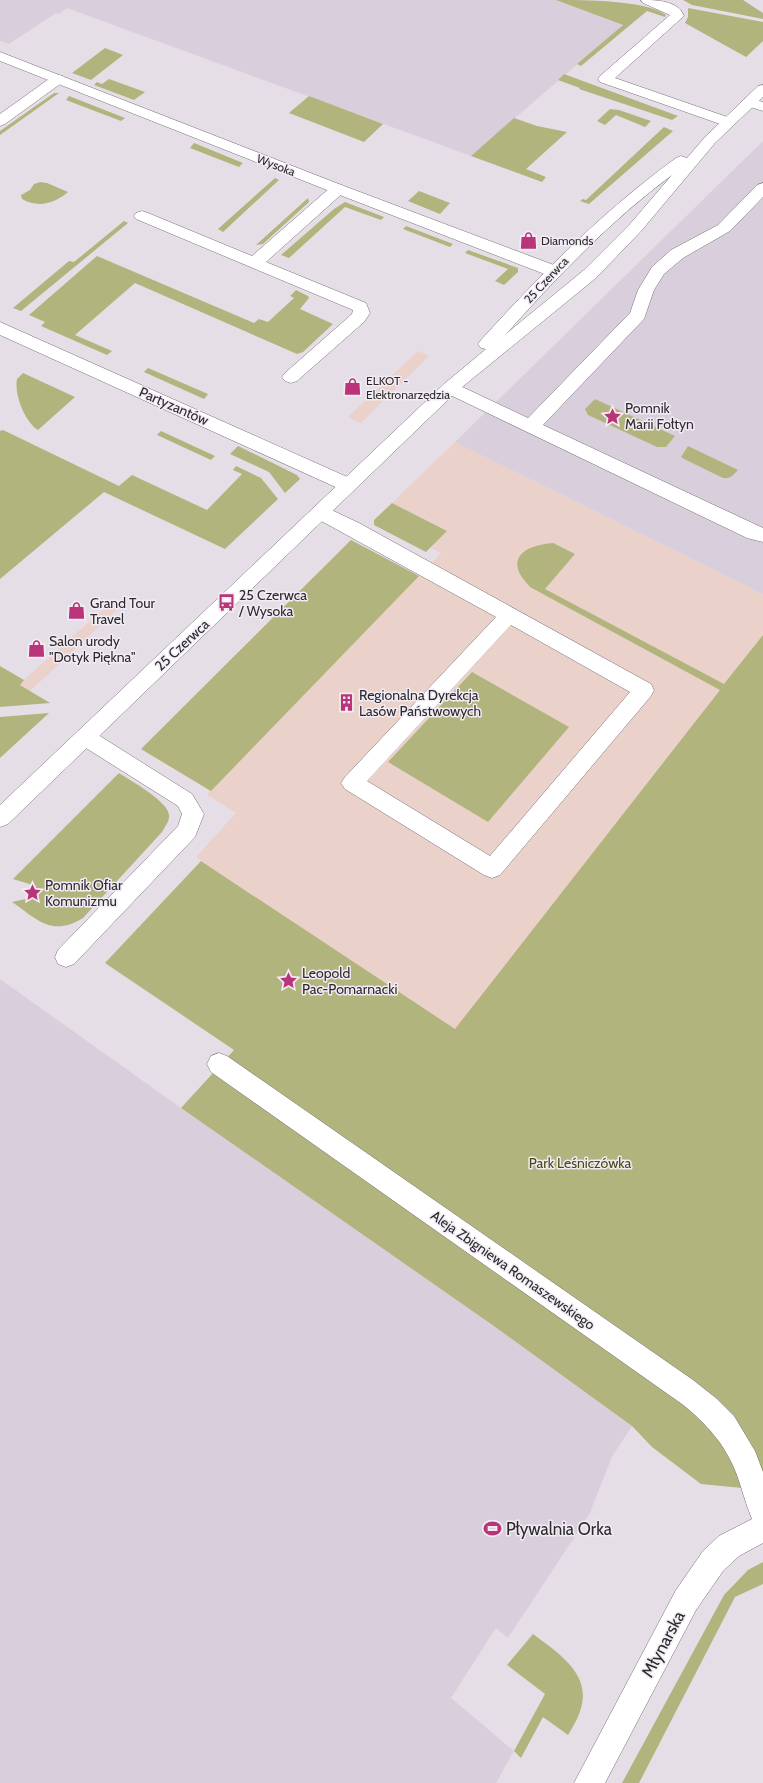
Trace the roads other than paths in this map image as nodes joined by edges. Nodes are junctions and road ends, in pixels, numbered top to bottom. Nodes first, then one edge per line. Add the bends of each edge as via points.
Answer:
1 (648, 0) edge
2 (0, 56) edge
3 (58, 79) junction
4 (763, 89) edge
5 (756, 105) edge
6 (0, 121) edge
7 (728, 122) junction
8 (710, 140) junction
9 (763, 188) edge
10 (338, 189) junction
11 (142, 216) dead end
12 (254, 263) junction
13 (553, 271) junction
14 (0, 328) edge
15 (291, 377) dead end
16 (450, 388) junction
17 (531, 426) junction
18 (348, 485) junction
19 (321, 512) junction
20 (763, 535) edge
21 (509, 615) junction
22 (85, 737) junction
23 (0, 818) edge
24 (66, 957) dead end
25 (219, 1064) dead end
26 (763, 1513) edge
27 (763, 1528) edge
28 (590, 1783) edge

1 - 7 street via 673,10 677,16 605,79
2 - 3 street, Wysoka
3 - 6 street
3 - 10 street, Wysoka
4 - 5 street, 25 Czerwca
5 - 7 street, 25 Czerwca
7 - 8 street, 25 Czerwca
8 - 13 street, 25 Czerwca via 629,200
8 - 16 street, 25 Czerwca via 636,226 590,274
9 - 17 street via 724,228 677,254 658,271 646,290 638,315
10 - 12 street
10 - 13 street, Wysoka
11 - 12 street
12 - 15 street via 357,305 362,310 358,318
13 - 16 street, 25 Czerwca
14 - 18 street, Partyzantów
16 - 17 street
16 - 18 street, 25 Czerwca
17 - 20 street via 754,533
18 - 19 street, 25 Czerwca
19 - 21 street
19 - 22 street, 25 Czerwca
21 - 21 street via 644,690 492,869 352,783
22 - 23 street, 25 Czerwca
22 - 24 street via 185,800 193,814 187,831
25 - 26 street, Aleja Zbigniewa Romaszewskiego via 650,1365 715,1415 739,1448
27 - 28 street, Młynarska via 729,1546 713,1561 686,1600

